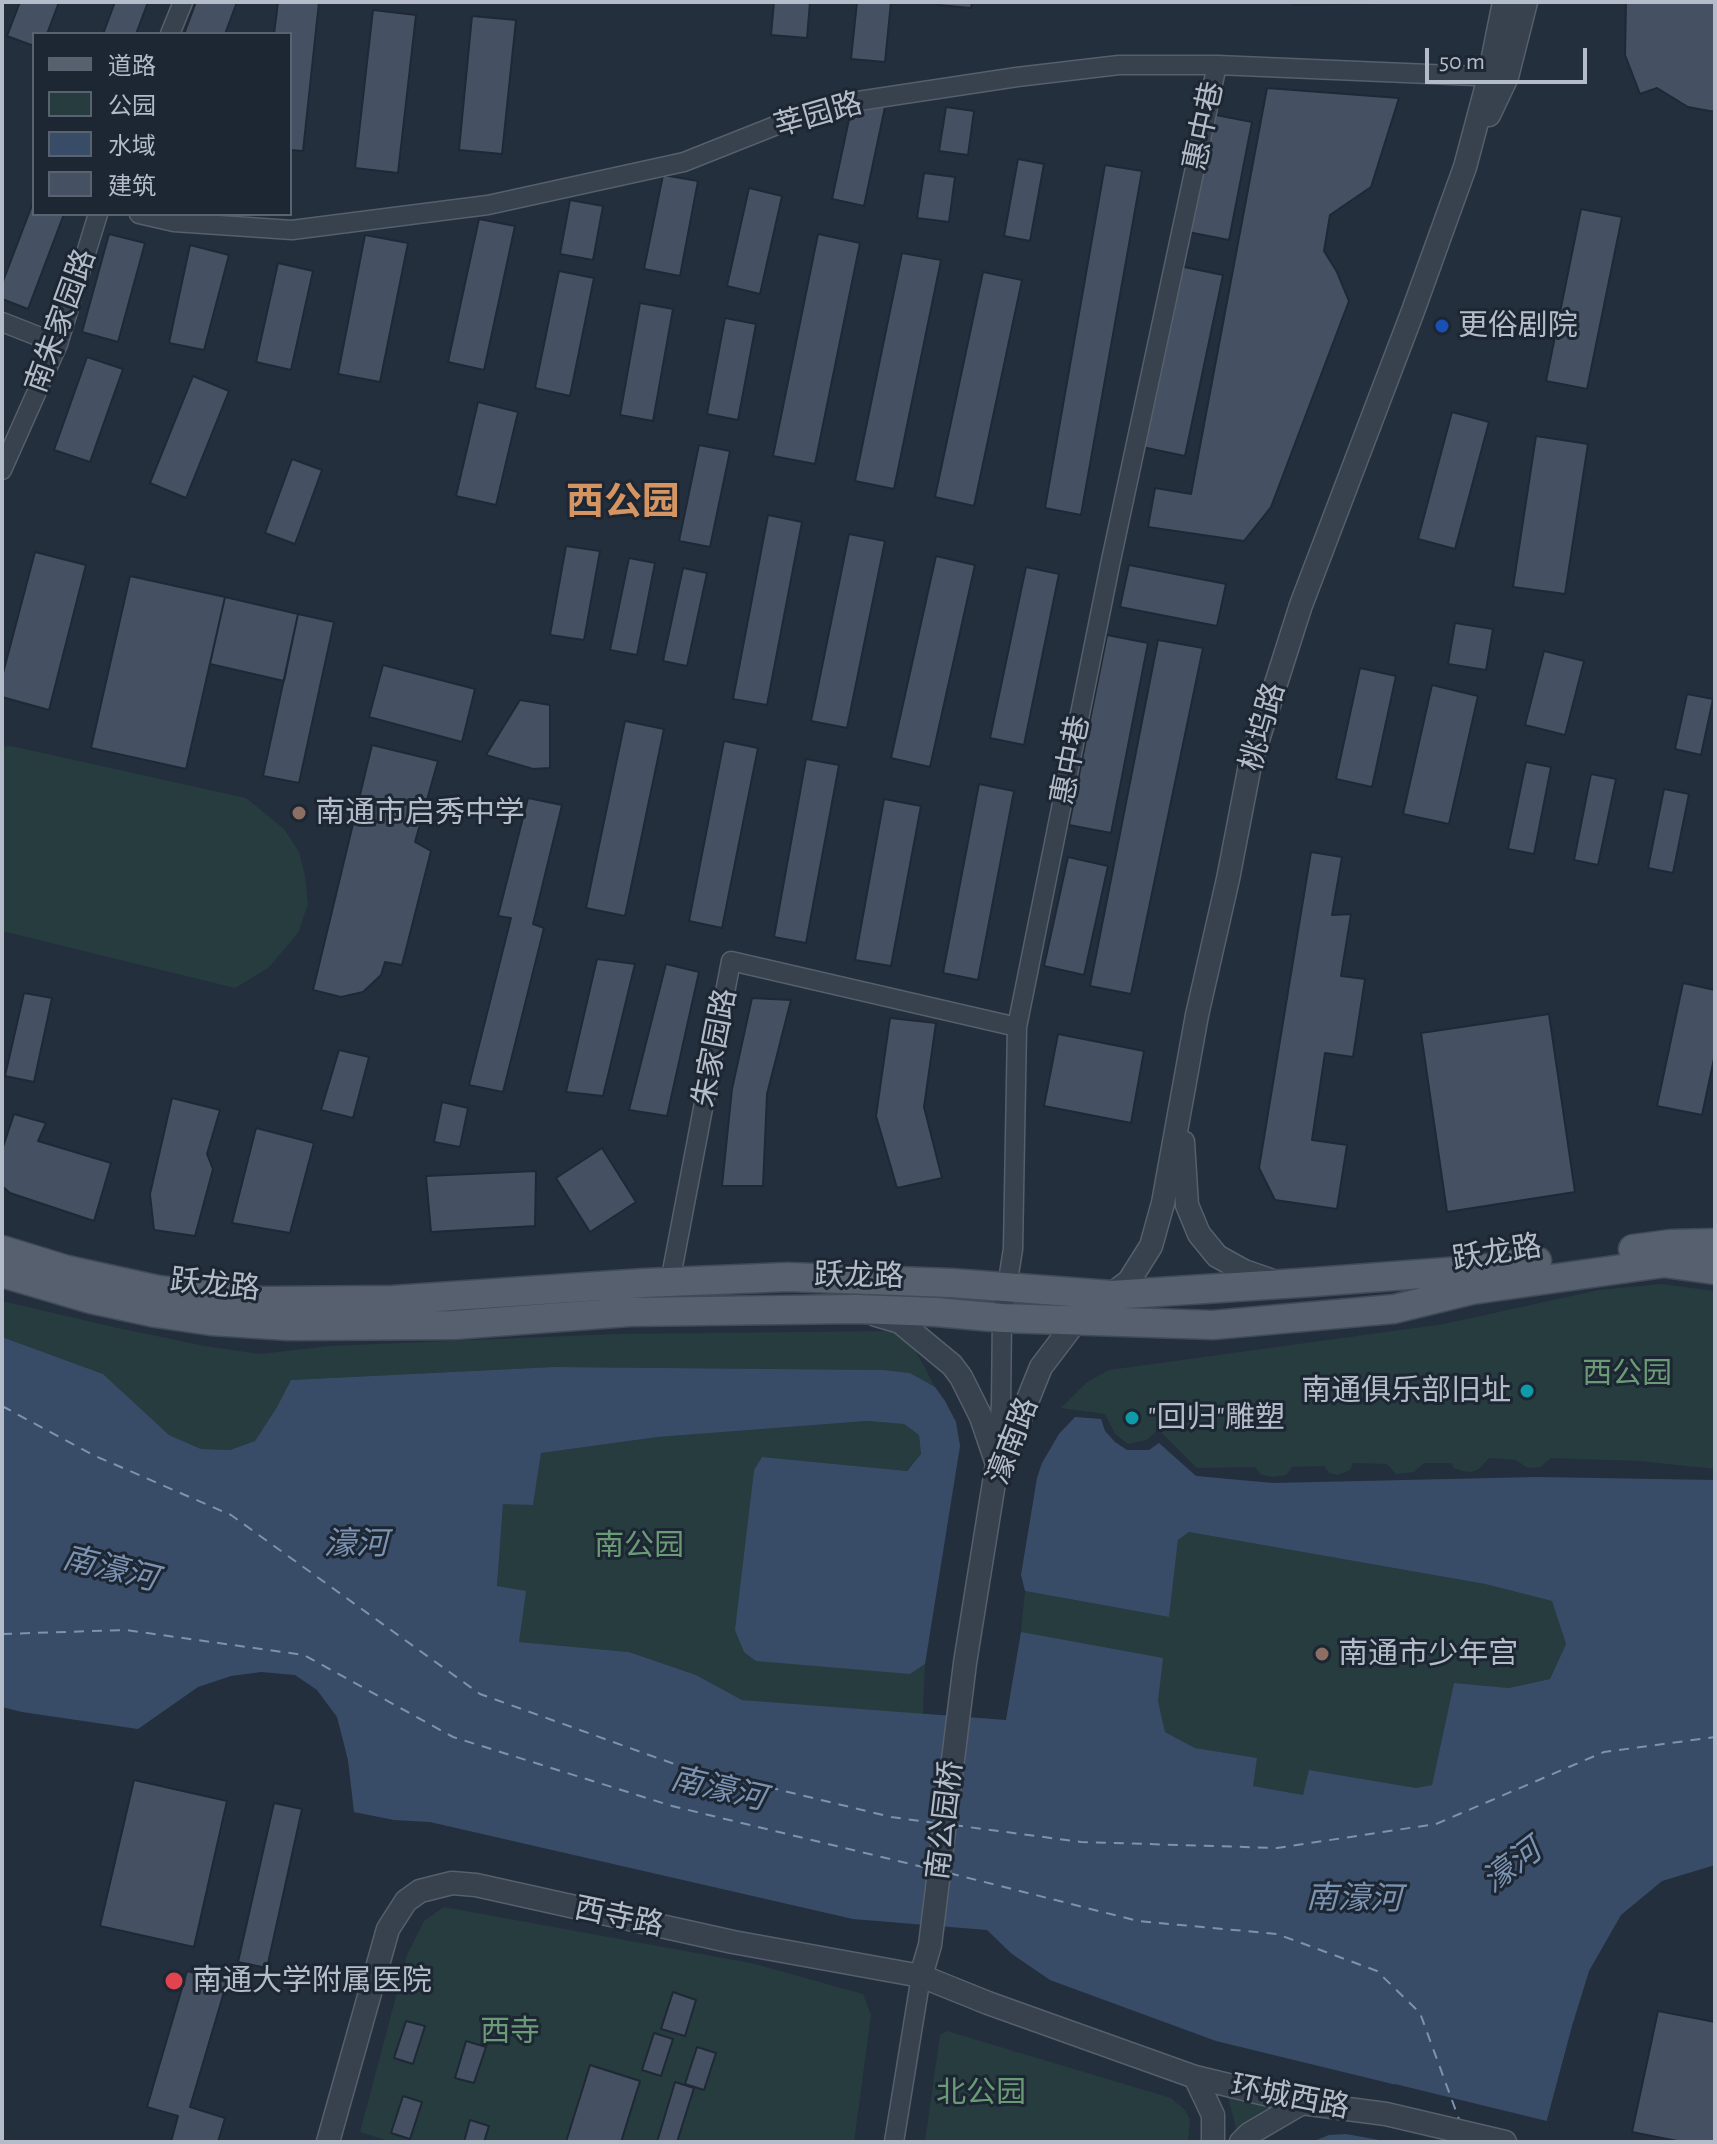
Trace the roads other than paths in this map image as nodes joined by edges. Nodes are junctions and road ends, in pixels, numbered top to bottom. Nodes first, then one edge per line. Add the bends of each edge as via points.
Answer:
1 (183, 2) edge
2 (1504, 2) edge
3 (1526, 2) edge
4 (171, 32) edge
5 (1217, 65) junction
6 (1498, 77) junction
7 (97, 216) edge
8 (148, 216) edge
9 (2, 322) edge
10 (58, 344) junction
11 (2, 470) edge
12 (1017, 1027) junction
13 (1184, 1090) junction
14 (1715, 1243) edge
15 (2, 1250) edge
16 (1715, 1270) edge
17 (2, 1273) edge
18 (670, 1282) junction
19 (1314, 1282) junction
20 (1009, 1286) junction
21 (1111, 1295) junction
22 (856, 1309) junction
23 (1002, 1318) junction
24 (1076, 1321) junction
25 (997, 1464) junction
26 (965, 1663) joint
27 (921, 1976) junction
28 (1195, 2077) junction
29 (1302, 2103) junction
30 (328, 2142) edge
31 (894, 2142) edge
32 (1213, 2142) edge
33 (1241, 2142) edge
34 (1505, 2142) edge

1 - 4 street
2 - 6 street, 桃坞路
3 - 6 street, 桃坞路
5 - 6 street, 莘园路
5 - 8 street, 莘园路 via 1119,65 825,106 684,162 488,205 292,230
5 - 12 street, 惠中巷
6 - 13 street, 桃坞路 via 1301,605 1250,765
7 - 10 street, 南朱家园路
9 - 10 street
10 - 11 street, 南朱家园路
12 - 18 street, 朱家园路 via 731,961
12 - 20 street, 惠中巷
13 - 19 street via 1187,1205 1199,1234 1217,1256 1244,1271 1269,1281
13 - 21 street, 桃坞路 via 1151,1246 1129,1281
14 - 19 main road, 跃龙路
15 - 18 main road, 跃龙路 via 146,1288 261,1301 393,1300
16 - 24 main road, 跃龙路 via 1664,1263 1472,1290 1394,1309 1228,1324
17 - 22 main road, 跃龙路 via 156,1313 289,1326
18 - 20 main road, 跃龙路 via 788,1277
19 - 21 main road, 跃龙路
20 - 21 main road, 跃龙路
20 - 23 street, 惠中巷
21 - 24 street, 濠南路
22 - 23 main road, 跃龙路
22 - 25 street via 900,1322 952,1365 981,1417
23 - 24 main road, 跃龙路
23 - 25 street, 惠中巷
24 - 25 street, 濠南路 via 1041,1367
25 - 26 street, 濠南路
26 - 27 street, 南公园桥 via 930,1945
27 - 28 street
27 - 30 street, 西寺路 via 733,1942 476,1885 452,1883 420,1891 406,1901 388,1929
27 - 31 street
28 - 29 street, 环城西路
28 - 32 street via 1213,2115
29 - 33 street
29 - 34 street, 环城西路 via 1386,2114

